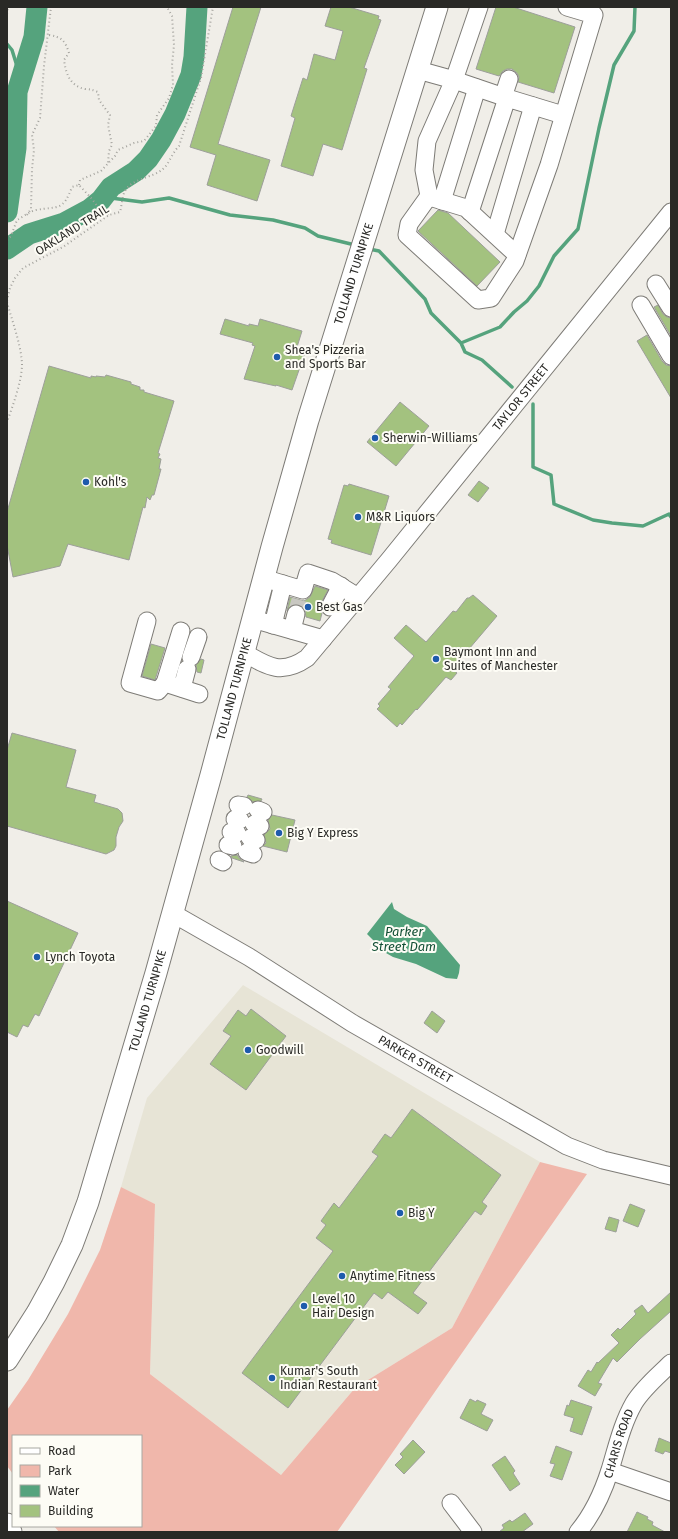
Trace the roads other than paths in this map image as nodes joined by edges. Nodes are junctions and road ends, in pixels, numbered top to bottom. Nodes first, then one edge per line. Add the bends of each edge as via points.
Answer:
1 (437, 7) edge
2 (479, 7) edge
3 (567, 7) edge
4 (418, 70) junction
5 (509, 79) dead end
6 (454, 80) junction
7 (477, 88) junction
8 (505, 97) junction
9 (533, 106) junction
10 (563, 115) junction
11 (435, 198) junction
12 (470, 212) junction
13 (671, 212) edge
14 (495, 234) junction
15 (517, 255) junction
16 (656, 284) dead end
17 (641, 305) dead end
18 (671, 308) edge
19 (671, 356) edge
20 (263, 578) junction
21 (341, 586) junction
22 (358, 597) junction
23 (291, 607) junction
24 (330, 607) dead end
25 (253, 618) junction
26 (147, 621) dead end
27 (181, 631) dead end
28 (198, 637) dead end
29 (323, 639) junction
30 (243, 652) junction
31 (165, 683) junction
32 (182, 688) junction
33 (199, 694) dead end
34 (172, 914) junction
35 (671, 1176) edge
36 (7, 1360) edge
37 (671, 1362) edge
38 (610, 1471) junction
39 (671, 1492) edge
40 (451, 1503) dead end
41 (7, 1524) edge
42 (11, 1532) edge
43 (473, 1532) edge
44 (578, 1532) edge

1 - 4 main road, TOLLAND TURNPIKE
2 - 6 street
3 - 10 street via 594,15
4 - 6 street
4 - 20 main road, TOLLAND TURNPIKE via 311,410
5 - 8 street
6 - 7 street
6 - 11 street via 427,141 424,170
7 - 8 street
7 - 11 street
8 - 9 street
8 - 12 street
9 - 10 street
9 - 14 street
10 - 15 street
11 - 12 street via 466,208
11 - 15 street via 409,224 407,235 478,300 491,298
12 - 14 street
13 - 22 street, TAYLOR STREET
14 - 15 street
16 - 18 street
17 - 19 street
20 - 23 street
20 - 25 main road, TOLLAND TURNPIKE
21 - 22 street
21 - 23 street via 308,573
21 - 24 street
22 - 29 street, TAYLOR STREET
23 - 25 street
23 - 29 street
25 - 30 main road, TOLLAND TURNPIKE
26 - 31 street via 130,682 158,691
27 - 31 street
28 - 32 street
29 - 30 street, TAYLOR STREET via 307,658 295,666 280,668 261,663
30 - 34 main road, TOLLAND TURNPIKE
31 - 32 street
32 - 33 street
34 - 35 street, PARKER STREET via 249,957 352,1023 566,1146 603,1160
34 - 36 main road, TOLLAND TURNPIKE via 79,1227 46,1298
37 - 38 street, CHARIS ROAD via 634,1403 622,1430
38 - 39 street
38 - 44 street, CHARIS ROAD via 599,1498
40 - 43 street
41 - 42 main road

